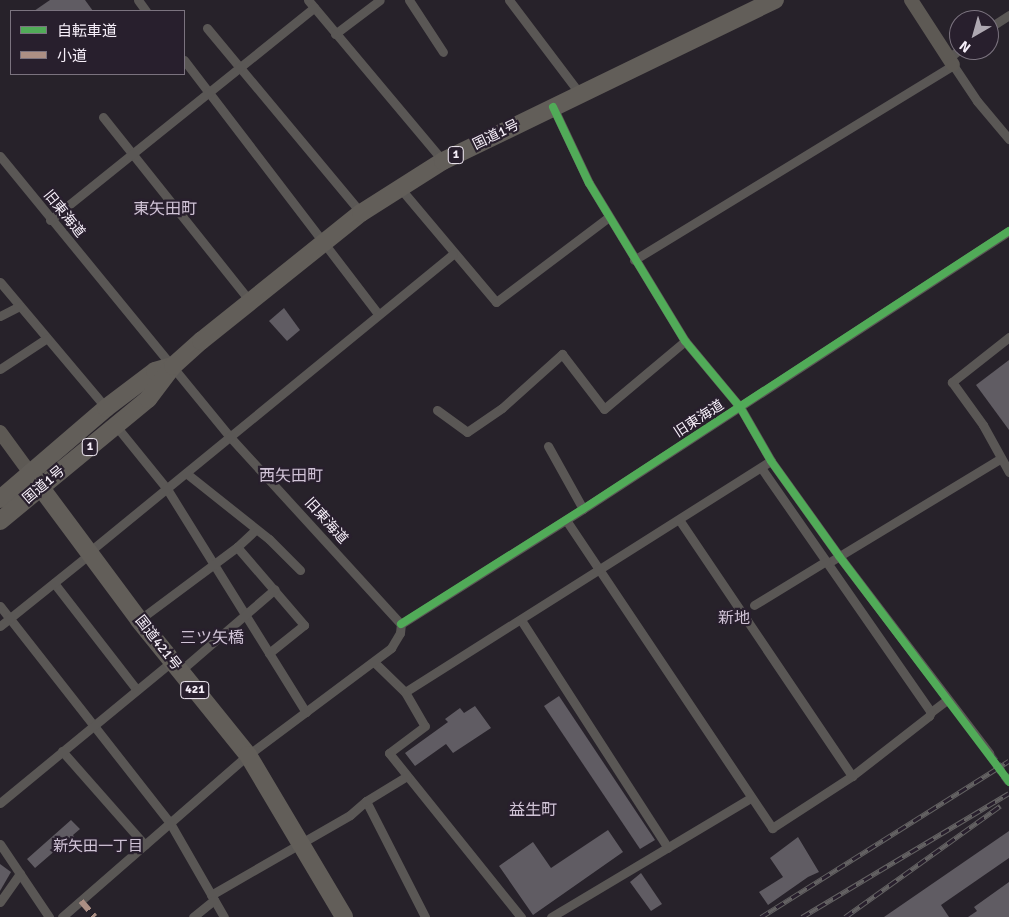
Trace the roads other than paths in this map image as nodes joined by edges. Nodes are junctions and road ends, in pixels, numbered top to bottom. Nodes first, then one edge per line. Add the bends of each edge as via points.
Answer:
1 (308, 0) edge
2 (380, 0) edge
3 (409, 0) edge
4 (510, 0) edge
5 (775, 0) edge
6 (911, 0) edge
7 (314, 8) junction
8 (208, 28) dead end
9 (335, 34) junction
10 (949, 51) edge
11 (443, 52) dead end
12 (951, 60) edge
13 (955, 60) edge
14 (185, 61) edge
15 (241, 67) junction
16 (209, 93) junction
17 (580, 94) junction
18 (553, 107) junction
19 (102, 117) dead end
20 (1009, 139) edge
21 (133, 155) junction
22 (1, 160) edge
23 (443, 161) junction
24 (400, 188) junction
25 (361, 213) junction
26 (609, 217) junction
27 (50, 220) junction
28 (1009, 231) edge
29 (324, 241) junction
30 (453, 254) junction
31 (634, 260) junction
32 (0, 282) edge
33 (250, 302) junction
34 (20, 306) junction
35 (378, 314) junction
36 (0, 316) edge
37 (1009, 337) edge
38 (47, 338) junction
39 (685, 341) junction
40 (172, 366) junction
41 (0, 369) edge
42 (106, 408) junction
43 (740, 408) junction
44 (437, 410) dead end
45 (116, 426) junction
46 (0, 432) edge
47 (230, 437) junction
48 (548, 446) dead end
49 (1000, 459) junction
50 (771, 461) junction
51 (762, 469) junction
52 (1009, 472) edge
53 (30, 473) junction
54 (186, 473) junction
55 (41, 487) junction
56 (167, 489) junction
57 (0, 499) edge
58 (583, 510) junction
59 (566, 520) junction
60 (0, 521) edge
61 (680, 521) junction
62 (256, 529) junction
63 (237, 547) junction
64 (90, 553) junction
65 (839, 556) junction
66 (827, 562) junction
67 (214, 566) junction
68 (300, 570) dead end
69 (601, 571) junction
70 (54, 583) junction
71 (275, 589) junction
72 (754, 605) dead end
73 (0, 606) edge
74 (245, 615) junction
75 (10, 618) junction
76 (140, 620) junction
77 (521, 620) junction
78 (401, 624) junction
79 (0, 626) edge
80 (269, 653) junction
81 (374, 662) junction
82 (176, 666) junction
83 (137, 690) junction
84 (405, 692) junction
85 (947, 700) junction
86 (306, 712) junction
87 (931, 712) junction
88 (93, 725) junction
89 (62, 751) junction
90 (989, 753) tunnel mouth
91 (248, 755) junction
92 (407, 776) junction
93 (852, 776) junction
94 (752, 798) junction
95 (366, 801) junction
96 (0, 803) edge
97 (170, 824) junction
98 (300, 842) junction
99 (0, 844) edge
100 (145, 845) junction
101 (668, 848) junction
102 (20, 873) junction
103 (213, 897) junction
104 (0, 902) edge
105 (49, 917) edge
106 (62, 917) edge
107 (193, 917) edge
108 (224, 917) edge
109 (344, 917) edge
110 (425, 917) edge
111 (521, 917) edge
112 (551, 917) edge

1 - 7 street
2 - 9 street
3 - 11 street
4 - 17 street
5 - 17 highway, 国道1号 / 1
6 - 10 street
7 - 9 street
7 - 15 street
8 - 15 street
9 - 23 street
12 - 31 street
13 - 20 street via 976,100
14 - 16 street
15 - 16 street
15 - 25 street
16 - 21 street
16 - 29 street
17 - 18 highway, 国道1号 / 1
18 - 23 highway, 国道1号 / 1
18 - 26 street
19 - 21 street
21 - 27 street
21 - 33 street
22 - 27 street, 旧東海道
23 - 24 highway, 国道1号 / 1
24 - 25 highway, 国道1号 / 1
24 - 30 street
25 - 29 highway, 国道1号 / 1
26 - 30 street via 496,302
26 - 31 street
27 - 40 street, 旧東海道
28 - 43 street, 旧東海道
29 - 33 highway, 国道1号 / 1
29 - 35 street
30 - 35 street
31 - 39 street
32 - 34 street
33 - 40 highway, 国道1号 / 1
34 - 36 street
34 - 38 street
35 - 47 street
37 - 49 street via 952,379 983,425
38 - 41 street
38 - 42 street
39 - 43 street
39 - 44 street via 604,409 562,354 502,408 467,432
40 - 42 highway, 国道1号 / 1 via 155,371
40 - 45 highway, 国道1号 / 1 via 148,399
40 - 47 street, 旧東海道
42 - 53 highway, 国道1号 / 1
43 - 50 street
43 - 58 street, 旧東海道
45 - 55 highway, 国道1号 / 1
45 - 56 street
46 - 53 street
47 - 54 street
47 - 78 street, 旧東海道
48 - 58 street
49 - 52 street
49 - 65 street
50 - 51 street
50 - 65 street
51 - 61 street
51 - 66 street
53 - 55 highway, 国道421号 / 421
53 - 57 highway, 国道1号 / 1
54 - 56 street
54 - 62 street
55 - 60 highway, 国道1号 / 1
55 - 64 highway, 国道421号 / 421
56 - 64 street
56 - 67 street
58 - 59 street, 旧東海道
59 - 69 street
59 - 78 street, 旧東海道
61 - 69 street
61 - 93 street
62 - 63 street
62 - 68 street
63 - 67 street
63 - 71 street
64 - 70 street
64 - 76 highway, 国道421号 / 421
65 - 66 street
65 - 85 street
66 - 72 street
66 - 87 street
67 - 74 street
67 - 76 street
69 - 77 street
69 - 94 street
70 - 75 street
70 - 83 street
71 - 74 street
71 - 80 street via 304,625
73 - 75 street
74 - 80 street
74 - 82 street
75 - 79 street
75 - 88 street
76 - 82 highway, 国道421号 / 421
77 - 84 street
77 - 101 street
78 - 81 street via 400,633 391,648
80 - 86 street
81 - 84 street
81 - 86 street
82 - 83 street
82 - 91 highway, 国道421号 / 421
83 - 88 street
84 - 92 street via 425,726 389,753
85 - 87 street
85 - 90 street
86 - 91 street
87 - 93 street
88 - 89 street
88 - 97 street
89 - 96 street
89 - 100 street
91 - 97 street
91 - 98 highway, 国道421号 / 421
92 - 95 street
92 - 111 street
93 - 94 street via 772,828
94 - 101 street
95 - 98 street via 350,815
95 - 110 street
97 - 100 street
97 - 103 street
98 - 103 street
98 - 109 highway, 国道421号 / 421
99 - 102 street
100 - 106 street
101 - 112 street
102 - 104 street
102 - 105 street
103 - 107 street
103 - 108 street

